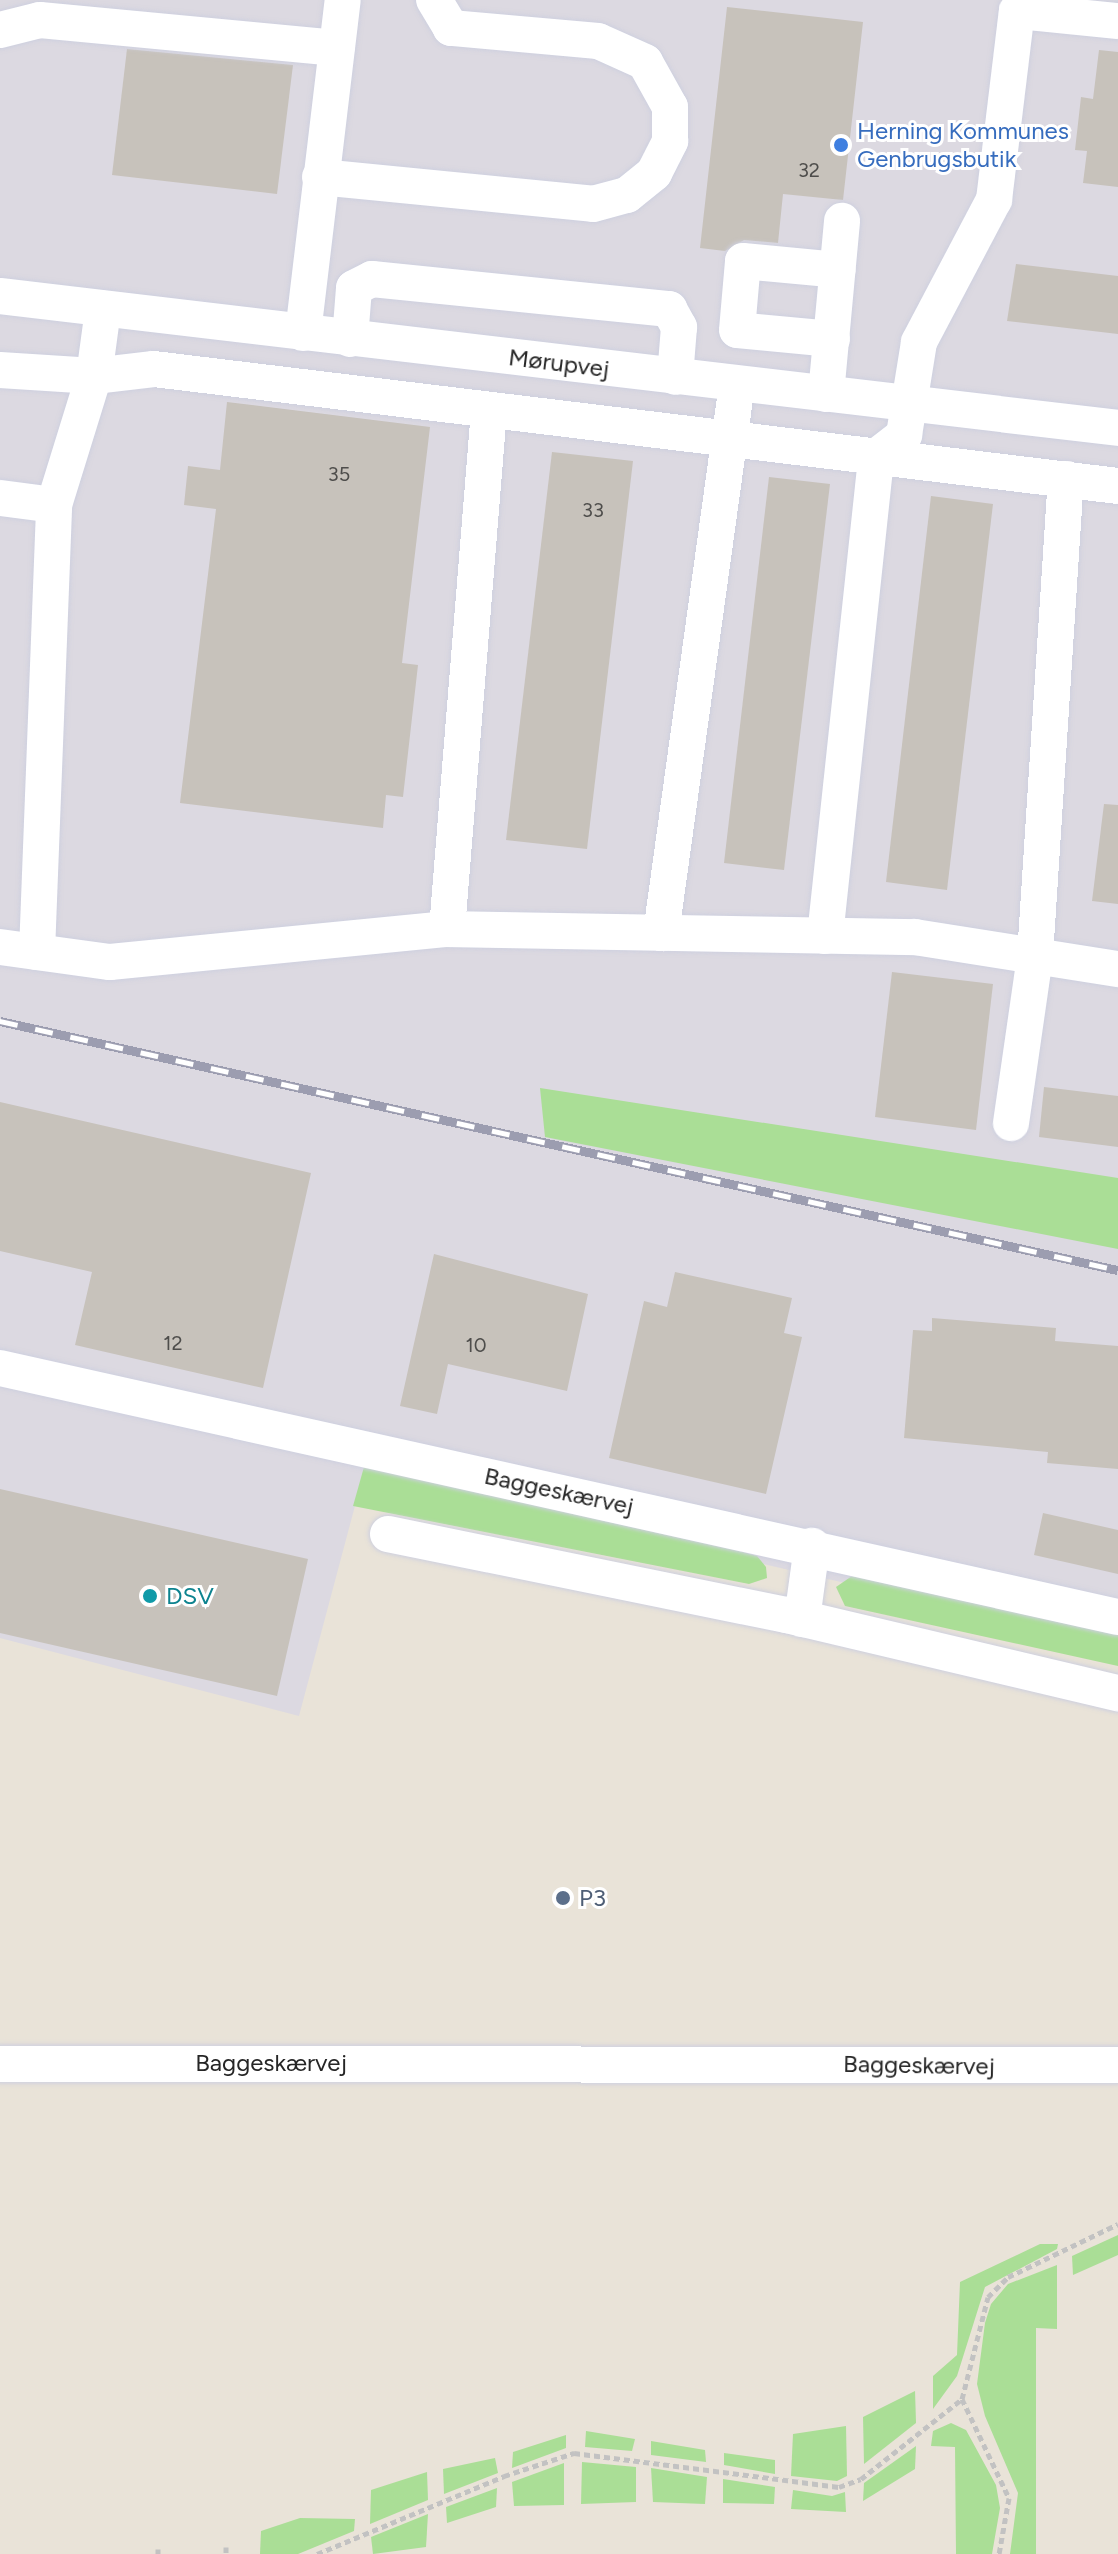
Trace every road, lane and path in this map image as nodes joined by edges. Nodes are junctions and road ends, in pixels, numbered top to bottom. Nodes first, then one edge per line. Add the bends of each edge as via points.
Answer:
1 (343, 0) edge
2 (434, 0) edge
3 (1118, 21) edge
4 (0, 30) edge
5 (337, 48) junction
6 (320, 177) junction
7 (842, 221) dead end
8 (838, 270) junction
9 (0, 296) edge
10 (103, 309) junction
11 (303, 333) junction
12 (350, 339) junction
13 (832, 339) junction
14 (611, 369) junction
15 (0, 370) edge
16 (94, 376) junction
17 (675, 377) junction
18 (737, 384) junction
19 (826, 394) junction
20 (907, 404) junction
21 (489, 410) junction
22 (605, 424) junction
23 (1118, 428) edge
24 (732, 439) junction
25 (876, 457) junction
26 (1066, 479) junction
27 (1118, 486) edge
28 (0, 498) edge
29 (54, 505) junction
30 (447, 929) junction
31 (661, 933) junction
32 (825, 936) junction
33 (0, 947) edge
34 (37, 952) junction
35 (1035, 956) junction
36 (1118, 969) edge
37 (1011, 1123) dead end
38 (0, 1368) edge
39 (388, 1534) dead end
40 (812, 1546) junction
41 (1118, 1617) edge
42 (802, 1619) junction
43 (1118, 1693) edge
44 (0, 2064) edge
45 (1118, 2065) edge
46 (1118, 2224) edge
47 (962, 2399) junction
48 (317, 2554) edge
49 (999, 2554) edge

1 - 5 street
2 - 6 street via 451,28 598,41 645,62 670,107 670,141 654,173 627,195 593,204
3 - 20 street via 1017,11 994,200 919,342
4 - 5 street via 40,20
5 - 6 street
6 - 11 street
7 - 8 street
8 - 13 street
8 - 13 street via 743,261 739,302 737,330
9 - 10 street, Mørupvej
10 - 11 street, Mørupvej
10 - 16 street
11 - 12 street, Mørupvej
12 - 14 street, Mørupvej
12 - 17 street via 354,288 372,279 669,309 679,327
13 - 19 street
14 - 17 street, Mørupvej
14 - 22 street
15 - 16 street
16 - 21 street via 154,369
16 - 29 street
17 - 18 street, Mørupvej
18 - 19 street, Mørupvej
18 - 24 street
19 - 20 street, Mørupvej
20 - 23 street, Mørupvej
20 - 25 street via 904,435
21 - 22 street
21 - 30 street
22 - 24 street
24 - 25 street
24 - 31 street
25 - 26 street
25 - 32 street
26 - 27 street
26 - 35 street
28 - 29 street
29 - 34 street
30 - 31 street
30 - 34 street via 110,962
31 - 32 street
32 - 35 street via 915,937
33 - 34 street
35 - 36 street
35 - 37 street
38 - 40 street, Baggeskærvej
39 - 42 street
40 - 41 street, Baggeskærvej
40 - 42 street
42 - 43 street
44 - 45 street, Baggeskærvej
46 - 47 path via 1008,2277 988,2297
47 - 48 path via 861,2479 839,2487 574,2453 504,2476
47 - 49 path via 1009,2498

